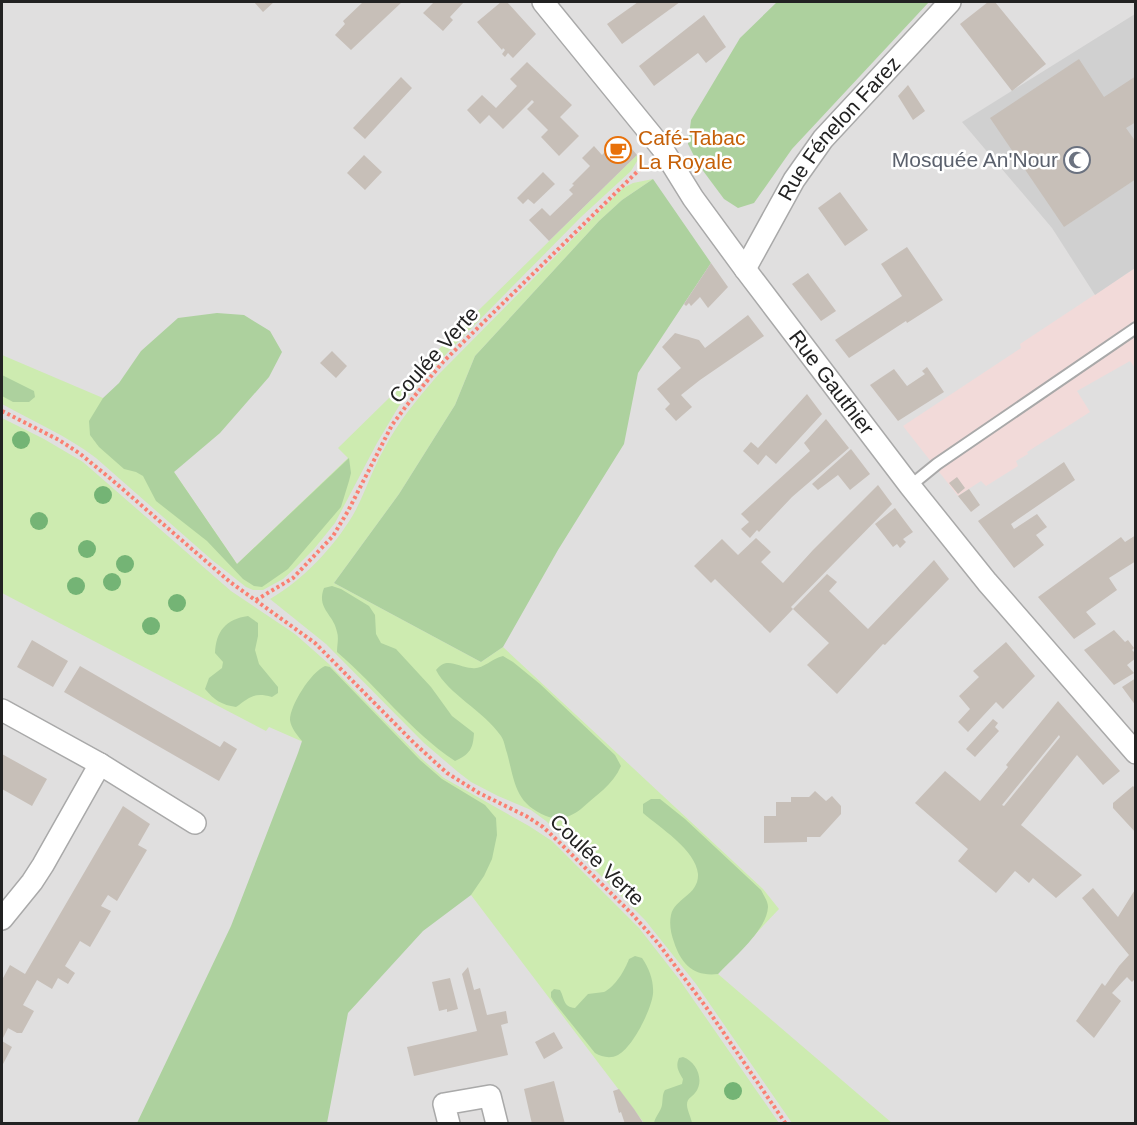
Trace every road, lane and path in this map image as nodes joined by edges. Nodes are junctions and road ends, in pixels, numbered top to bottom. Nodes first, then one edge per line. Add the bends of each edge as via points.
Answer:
1 (543, 2) edge
2 (950, 2) edge
3 (662, 148) junction
4 (746, 269) junction
5 (1136, 328) edge
6 (2, 411) edge
7 (910, 486) junction
8 (256, 600) junction
9 (2, 710) edge
10 (1136, 753) edge
11 (100, 764) junction
12 (195, 823) dead end
13 (2, 918) edge
14 (449, 1124) edge
15 (497, 1124) edge
16 (786, 1124) edge

1 - 3 street, Rue Gauthier
2 - 4 street, Rue Fénelon Farez via 824,138 794,180
3 - 4 street, Rue Gauthier via 693,198
3 - 8 path, Coulée Verte via 443,362 392,425 333,536 293,578
4 - 7 street, Rue Gauthier
5 - 7 lane
6 - 8 path, Coulée Verte via 79,453
7 - 10 street, Rue Gauthier via 987,582
8 - 16 path, Coulée Verte via 333,659 447,773 543,827 631,913 706,1007
9 - 11 street
11 - 12 street
11 - 13 street via 43,865
14 - 15 street via 444,1104 490,1096

